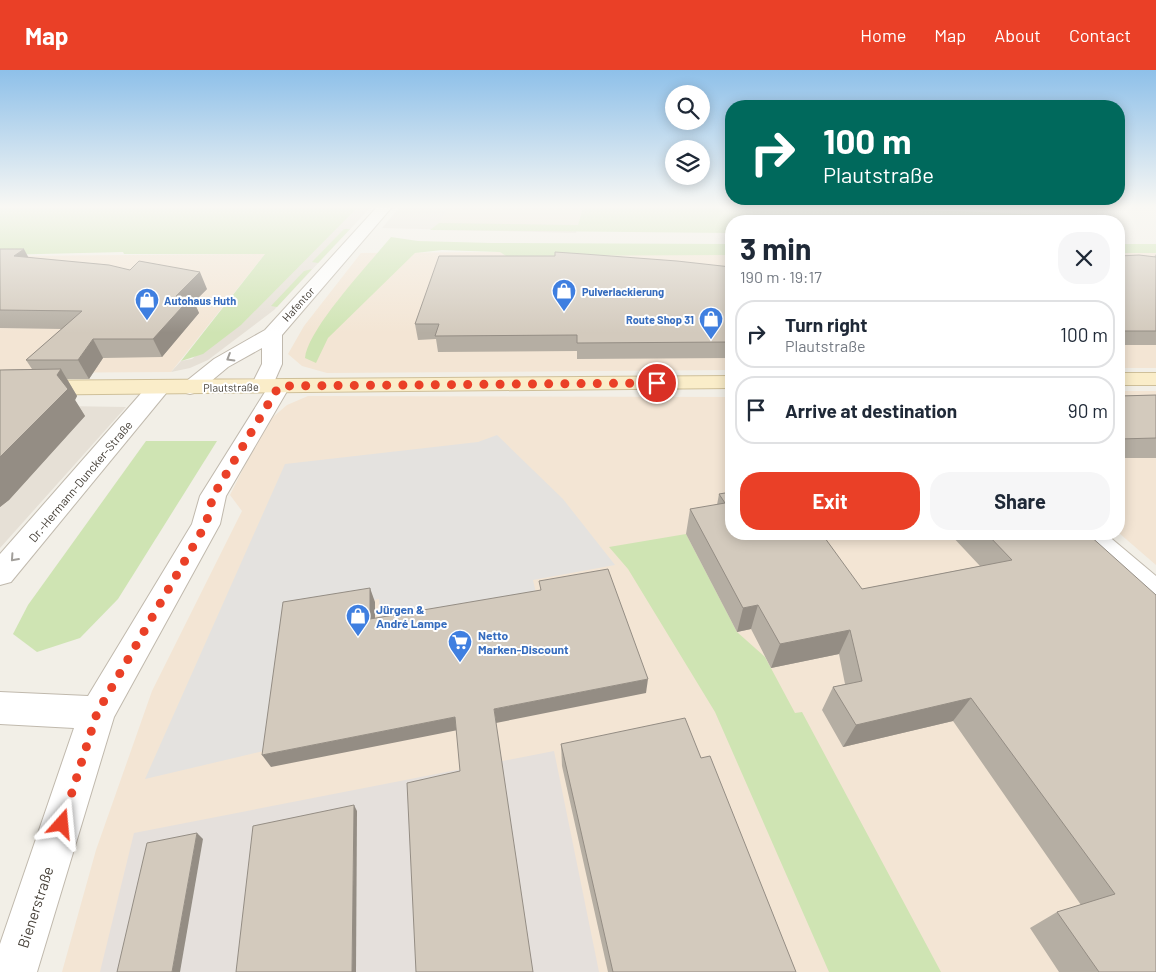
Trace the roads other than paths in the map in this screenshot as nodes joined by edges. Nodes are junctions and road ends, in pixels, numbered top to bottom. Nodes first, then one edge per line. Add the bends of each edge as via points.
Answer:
1 (348, 249) edge
2 (272, 334) junction
3 (1125, 379) edge
4 (1156, 379) edge
5 (725, 382) edge
6 (270, 386) junction
7 (190, 387) junction
8 (0, 388) edge
9 (159, 388) junction
10 (1095, 540) edge
11 (0, 574) edge
12 (1156, 594) edge
13 (0, 708) edge
14 (97, 713) junction
15 (14, 972) edge

1 - 2 street, Hafentor
2 - 6 street, Hafentor
2 -> 7 street, Hafentor via 221,363
3 - 4 main road
5 - 6 main road, Plautstraße
6 - 7 main road, Plautstraße
6 - 14 street, Bienerstraße via 213,496 206,524
7 - 9 main road, Plautstraße
8 - 9 main road, Plautstraße
9 -> 11 street, Dr.-Hermann-Duncker-Straße
10 - 12 street
13 - 14 street
14 - 15 street, Bienerstraße

